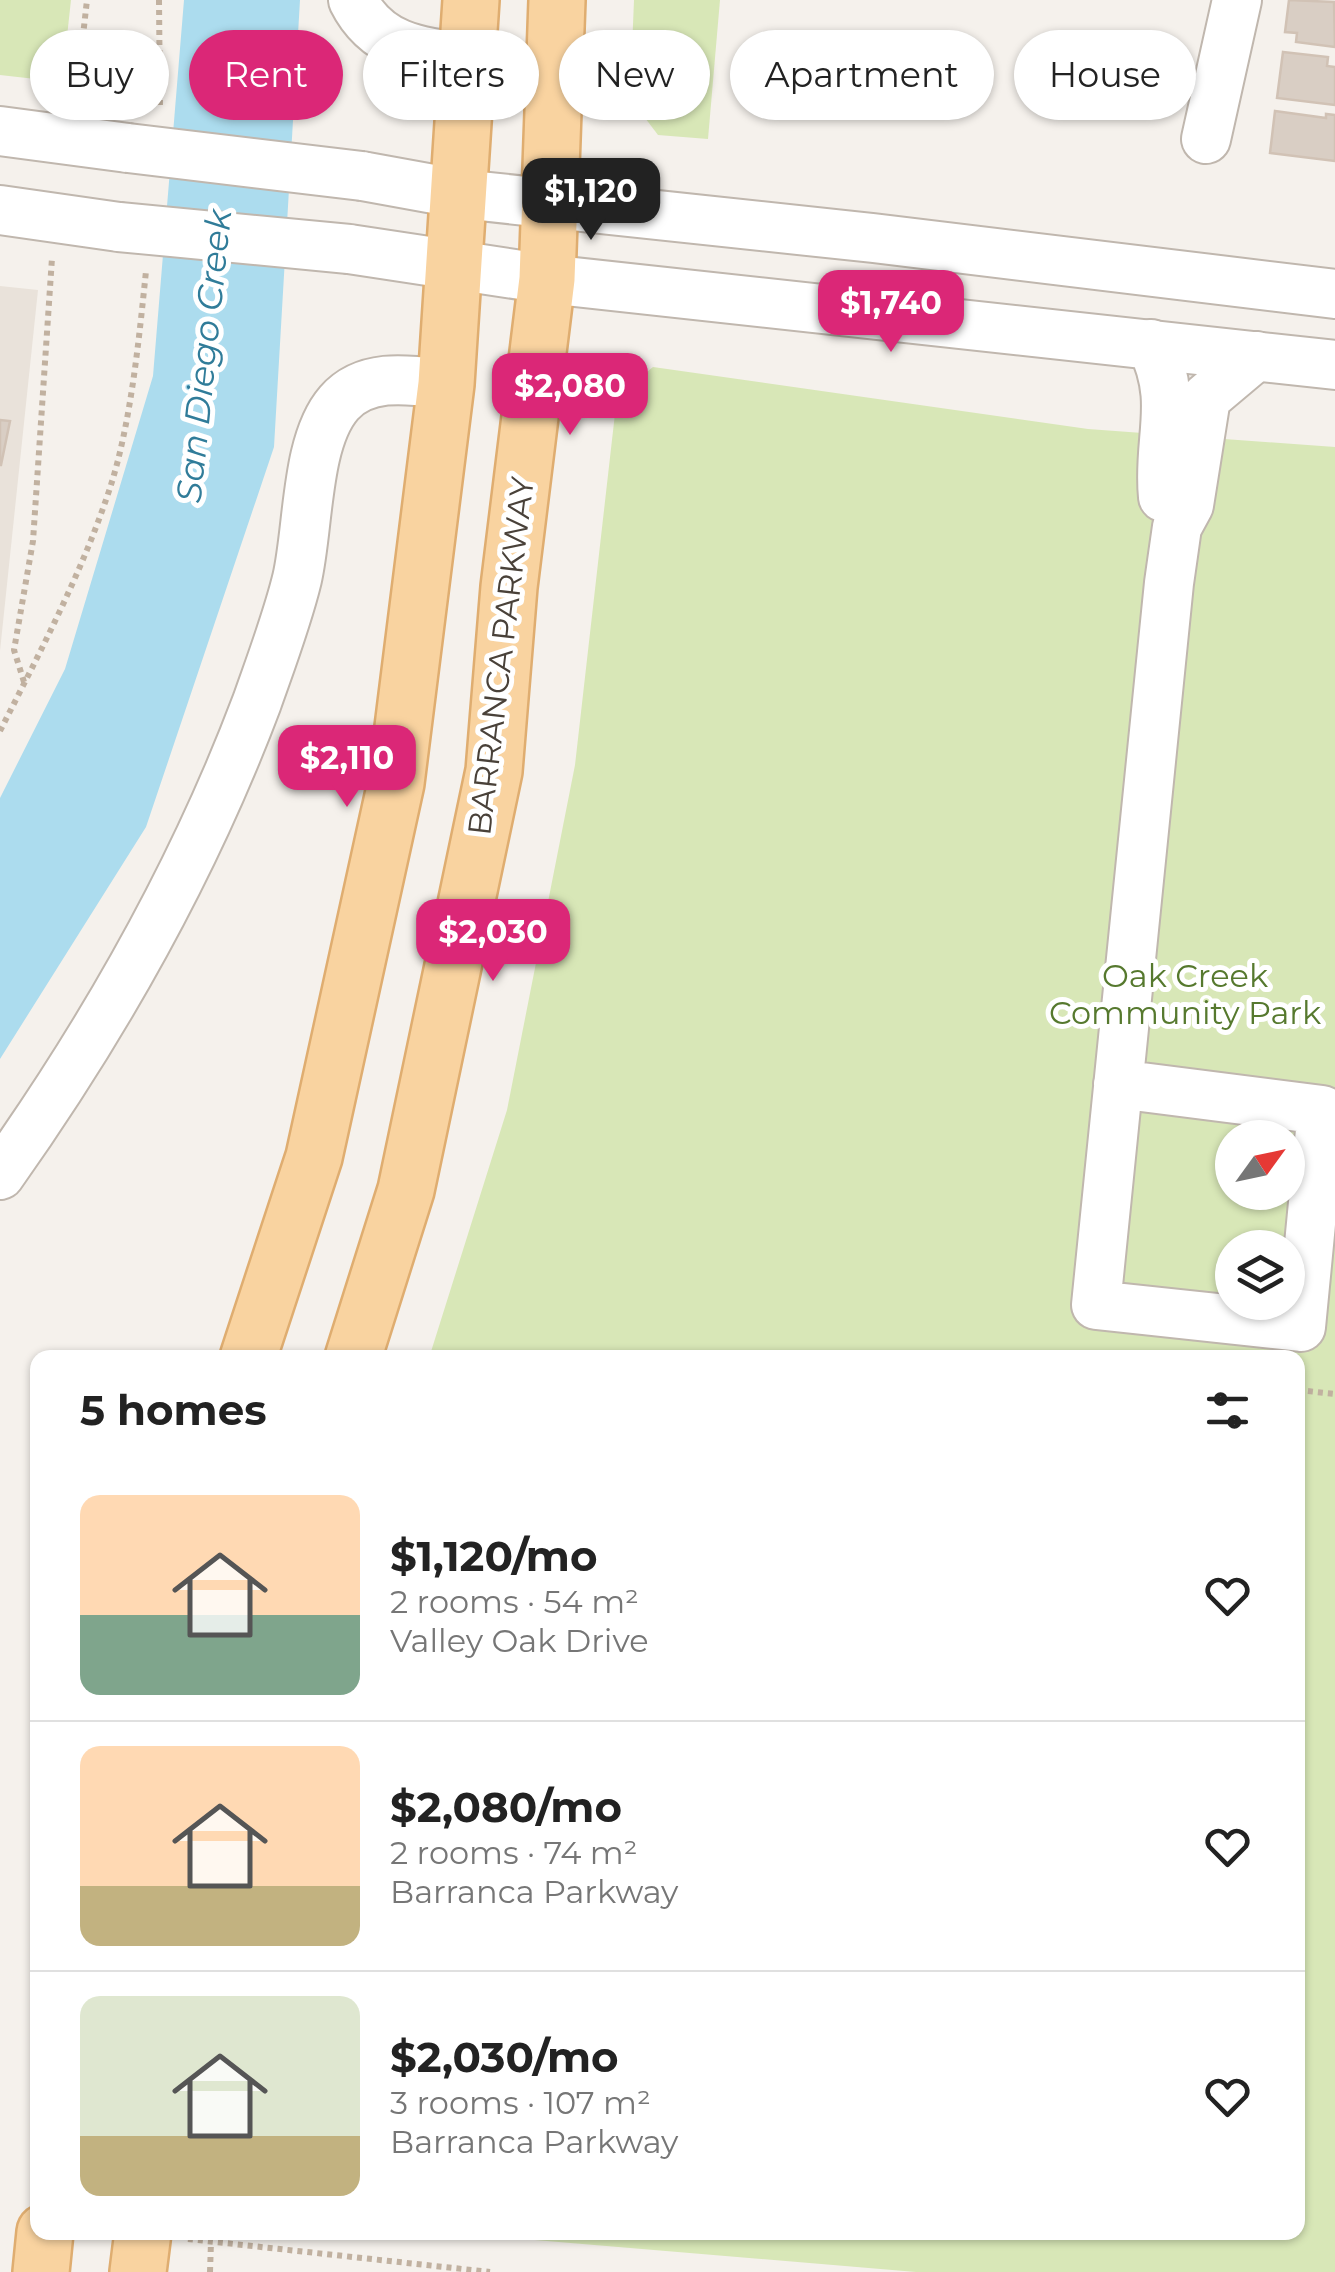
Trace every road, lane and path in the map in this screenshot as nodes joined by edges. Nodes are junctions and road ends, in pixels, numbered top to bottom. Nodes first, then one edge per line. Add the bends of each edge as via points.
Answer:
1 (87, 0) edge
2 (159, 0) edge
3 (354, 0) edge
4 (471, 0) edge
5 (557, 0) edge
6 (1237, 0) edge
7 (372, 30) edge
8 (469, 30) edge
9 (465, 120) edge
10 (0, 130) edge
11 (144, 131) junction
12 (71, 138) junction
13 (1206, 138) dead end
14 (461, 194) junction
15 (550, 203) junction
16 (0, 210) edge
17 (52, 217) junction
18 (133, 245) junction
19 (457, 266) junction
20 (547, 279) junction
21 (1335, 294) edge
22 (1151, 344) junction
23 (1256, 356) junction
24 (1335, 365) edge
25 (446, 384) junction
26 (1176, 528) junction
27 (24, 683) junction
28 (0, 731) edge
29 (1118, 1084) junction
30 (0, 1175) edge
31 (251, 1350) edge
32 (355, 1350) edge
33 (1305, 1391) edge
34 (1335, 1394) edge
35 (45, 2240) edge
36 (141, 2240) edge
37 (41, 2272) edge
38 (138, 2272) edge
39 (210, 2272) edge
40 (490, 2272) edge

1 - 12 path
2 - 11 path
3 - 7 street
4 - 8 main road
5 - 15 main road, BARRANCA PARKWAY
6 - 13 street
9 - 14 main road
10 - 12 street
11 - 12 street
11 - 14 street, bridge
14 - 15 street
14 - 19 main road
15 - 20 main road, BARRANCA PARKWAY
15 - 21 street
16 - 17 street
17 - 18 street
17 - 27 path via 33,541 14,650
18 - 19 street, bridge via 349,249
18 - 27 path via 140,336 111,485 71,589
19 - 20 street
19 - 25 main road
20 - 22 street
20 - 32 main road, BARRANCA PARKWAY via 508,587 494,771 406,1190
22 - 23 street
22 - 26 street via 1169,405 1162,494
23 - 24 street
23 - 26 street via 1206,398 1189,506
25 - 30 street via 373,382 340,401 321,432 297,579 219,800 112,1010
25 - 31 main road via 396,783 314,1157
26 - 29 street
27 - 28 path
29 - 29 street via 1096,1305 1301,1327 1322,1110
33 - 34 path
35 - 37 main road
36 - 38 main road
39 - 40 path via 211,2242

